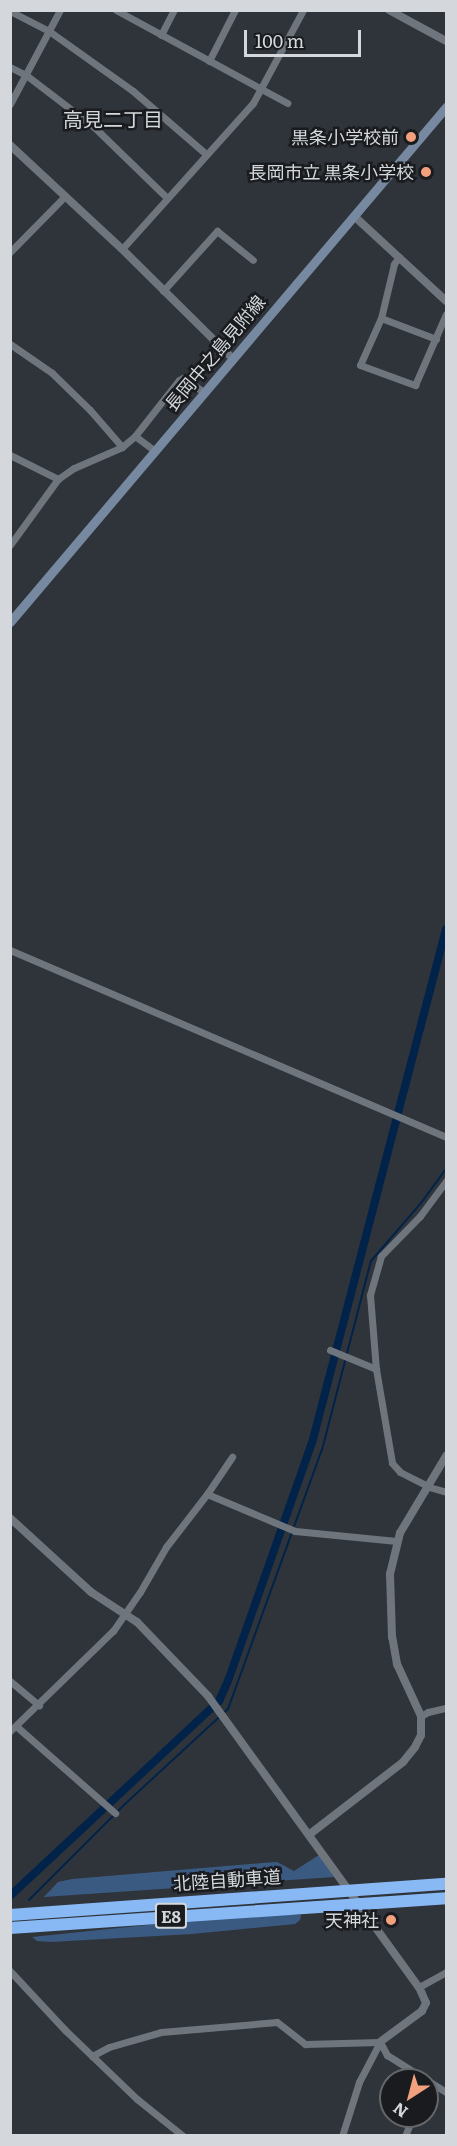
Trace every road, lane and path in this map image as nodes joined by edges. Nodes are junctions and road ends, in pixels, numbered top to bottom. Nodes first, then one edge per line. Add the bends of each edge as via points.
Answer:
1 (60, 10) edge
2 (116, 10) edge
3 (174, 10) edge
4 (235, 10) edge
5 (303, 10) edge
6 (389, 10) edge
7 (10, 11) edge
8 (49, 31) junction
9 (161, 35) junction
10 (447, 41) edge
11 (209, 61) junction
12 (10, 67) edge
13 (26, 75) junction
14 (260, 89) junction
15 (10, 104) edge
16 (287, 104) dead end
17 (447, 107) edge
18 (10, 145) edge
19 (206, 154) junction
20 (65, 196) junction
21 (167, 198) junction
22 (354, 216) junction
23 (122, 249) junction
24 (10, 252) edge
25 (399, 257) junction
26 (254, 260) dead end
27 (163, 291) junction
28 (447, 301) edge
29 (447, 314) edge
30 (381, 318) junction
31 (436, 339) junction
32 (10, 344) edge
33 (232, 358) junction
34 (204, 392) junction
35 (135, 436) junction
36 (122, 447) junction
37 (155, 451) junction
38 (10, 455) edge
39 (58, 479) junction
40 (10, 545) edge
41 (10, 622) edge
42 (10, 950) edge
43 (447, 1137) edge
44 (447, 1182) edge
45 (330, 1350) dead end
46 (376, 1369) junction
47 (447, 1456) edge
48 (232, 1457) dead end
49 (429, 1487) junction
50 (447, 1492) edge
51 (207, 1494) junction
52 (10, 1518) edge
53 (397, 1541) junction
54 (125, 1614) junction
55 (10, 1681) edge
56 (39, 1705) junction
57 (447, 1708) edge
58 (421, 1716) junction
59 (14, 1729) edge
60 (115, 1813) dead end
61 (310, 1834) junction
62 (447, 1884) edge
63 (447, 1898) edge
64 (10, 1915) edge
65 (10, 1928) edge
66 (10, 1971) edge
67 (447, 1972) edge
68 (419, 1987) junction
69 (380, 2042) junction
70 (92, 2056) junction
71 (408, 2068) edge
72 (183, 2136) edge
73 (342, 2136) edge

1 - 8 street
2 - 9 street
3 - 9 street
4 - 11 street
5 - 14 street
6 - 10 street
7 - 8 street
8 - 13 street
8 - 19 street via 133,91
9 - 11 street
11 - 14 street
12 - 13 street
13 - 15 street
13 - 21 street via 94,127
14 - 16 street
14 - 19 street via 253,103
17 - 22 main road, 長岡中之島見附線
18 - 20 street
19 - 21 street
20 - 23 street
20 - 24 street
21 - 23 street
22 - 25 street
22 - 33 main road, 長岡中之島見附線
23 - 27 street
25 - 28 street
25 - 30 street
26 - 27 street via 217,231
27 - 33 street
29 - 31 street
30 - 31 street
30 - 31 street via 360,365 416,385
32 - 36 street via 52,374
33 - 34 main road, 長岡中之島見附線
34 - 35 street via 183,378 179,380
34 - 37 main road, 長岡中之島見附線
35 - 36 street
35 - 37 street
36 - 39 street
37 - 41 main road, 長岡中之島見附線
38 - 39 street
39 - 40 street
42 - 43 street
44 - 46 street via 377,1264 370,1295
45 - 46 street
46 - 49 street via 395,1469
47 - 49 street
48 - 51 street
49 - 50 street
49 - 53 street
51 - 53 street via 295,1531
51 - 54 street via 166,1547
52 - 54 street via 91,1592
53 - 58 street via 390,1574 389,1621 397,1664
54 - 56 street
54 - 61 street via 220,1710
55 - 56 street
56 - 59 street
57 - 58 street
58 - 61 street via 421,1735 415,1748 360,1797
59 - 60 street
61 - 68 street
62 - 64 highway, 北陸自動車道 / E8
63 - 65 highway, 北陸自動車道 / E8
66 - 70 street
67 - 68 street
68 - 69 street via 425,1998 424,2007
69 - 70 street via 305,2044 277,2022 162,2032
69 - 71 street via 387,2055
69 - 73 street via 359,2082
70 - 72 street

